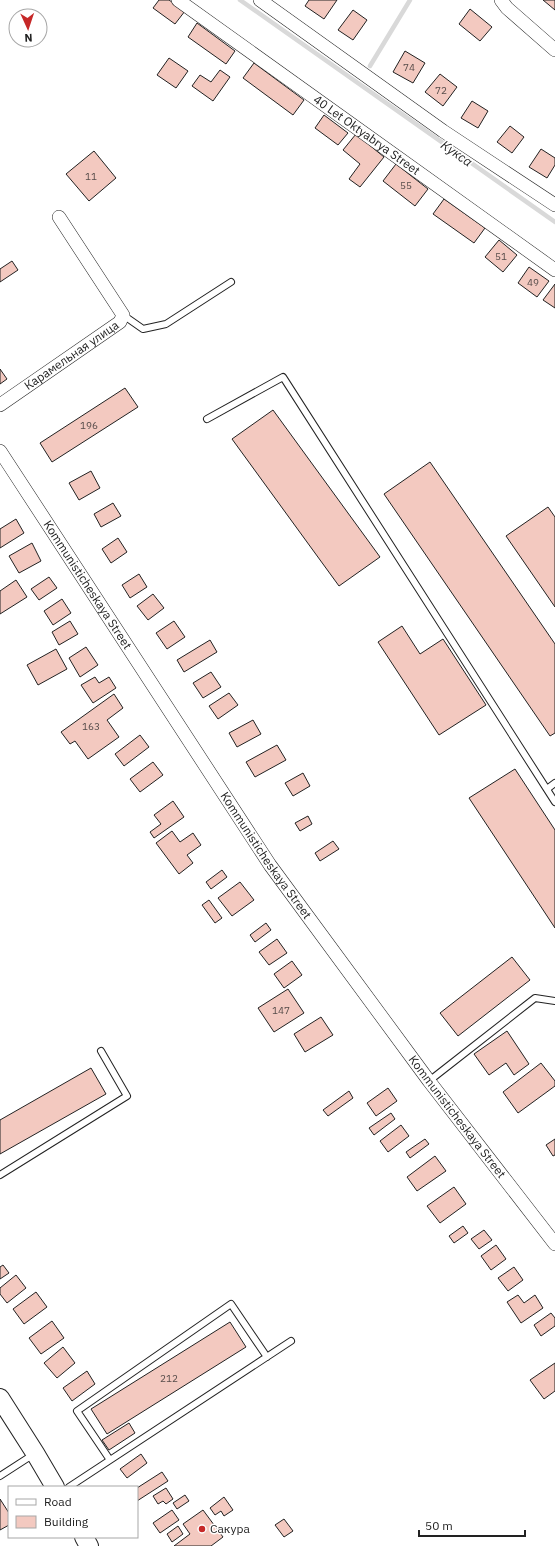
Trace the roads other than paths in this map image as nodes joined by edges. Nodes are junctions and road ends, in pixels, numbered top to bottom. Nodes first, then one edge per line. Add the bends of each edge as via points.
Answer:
1 (178, 0) edge
2 (260, 0) edge
3 (504, 4) edge
4 (555, 50) edge
5 (555, 205) edge
6 (59, 217) dead end
7 (555, 270) edge
8 (231, 282) dead end
9 (123, 315) junction
10 (0, 405) edge
11 (207, 419) dead end
12 (0, 451) edge
13 (555, 783) edge
14 (547, 789) junction
15 (555, 802) edge
16 (555, 1001) edge
17 (101, 1051) dead end
18 (429, 1081) junction
19 (0, 1175) edge
20 (555, 1244) edge
21 (291, 1341) dead end
22 (267, 1357) junction
23 (0, 1398) edge
24 (35, 1453) junction
25 (110, 1460) junction
26 (0, 1476) edge
27 (54, 1486) edge
28 (71, 1486) edge

1 - 7 street, 40 Let Oktyabrya Street
2 - 5 street via 443,131
3 - 4 street
6 - 9 street, Карамельная улица
8 - 9 lane via 166,324 143,329
9 - 10 street, Карамельная улица via 120,322
11 - 14 lane via 282,377
12 - 18 street, Kommunisticheskaya Street via 270,865
13 - 14 lane
14 - 15 lane
16 - 18 lane via 535,998
17 - 19 lane via 127,1096
18 - 20 street, Kommunisticheskaya Street
21 - 22 lane
22 - 25 lane
22 - 25 lane via 231,1304 77,1411
23 - 24 street
24 - 26 lane
24 - 27 street
25 - 28 lane

